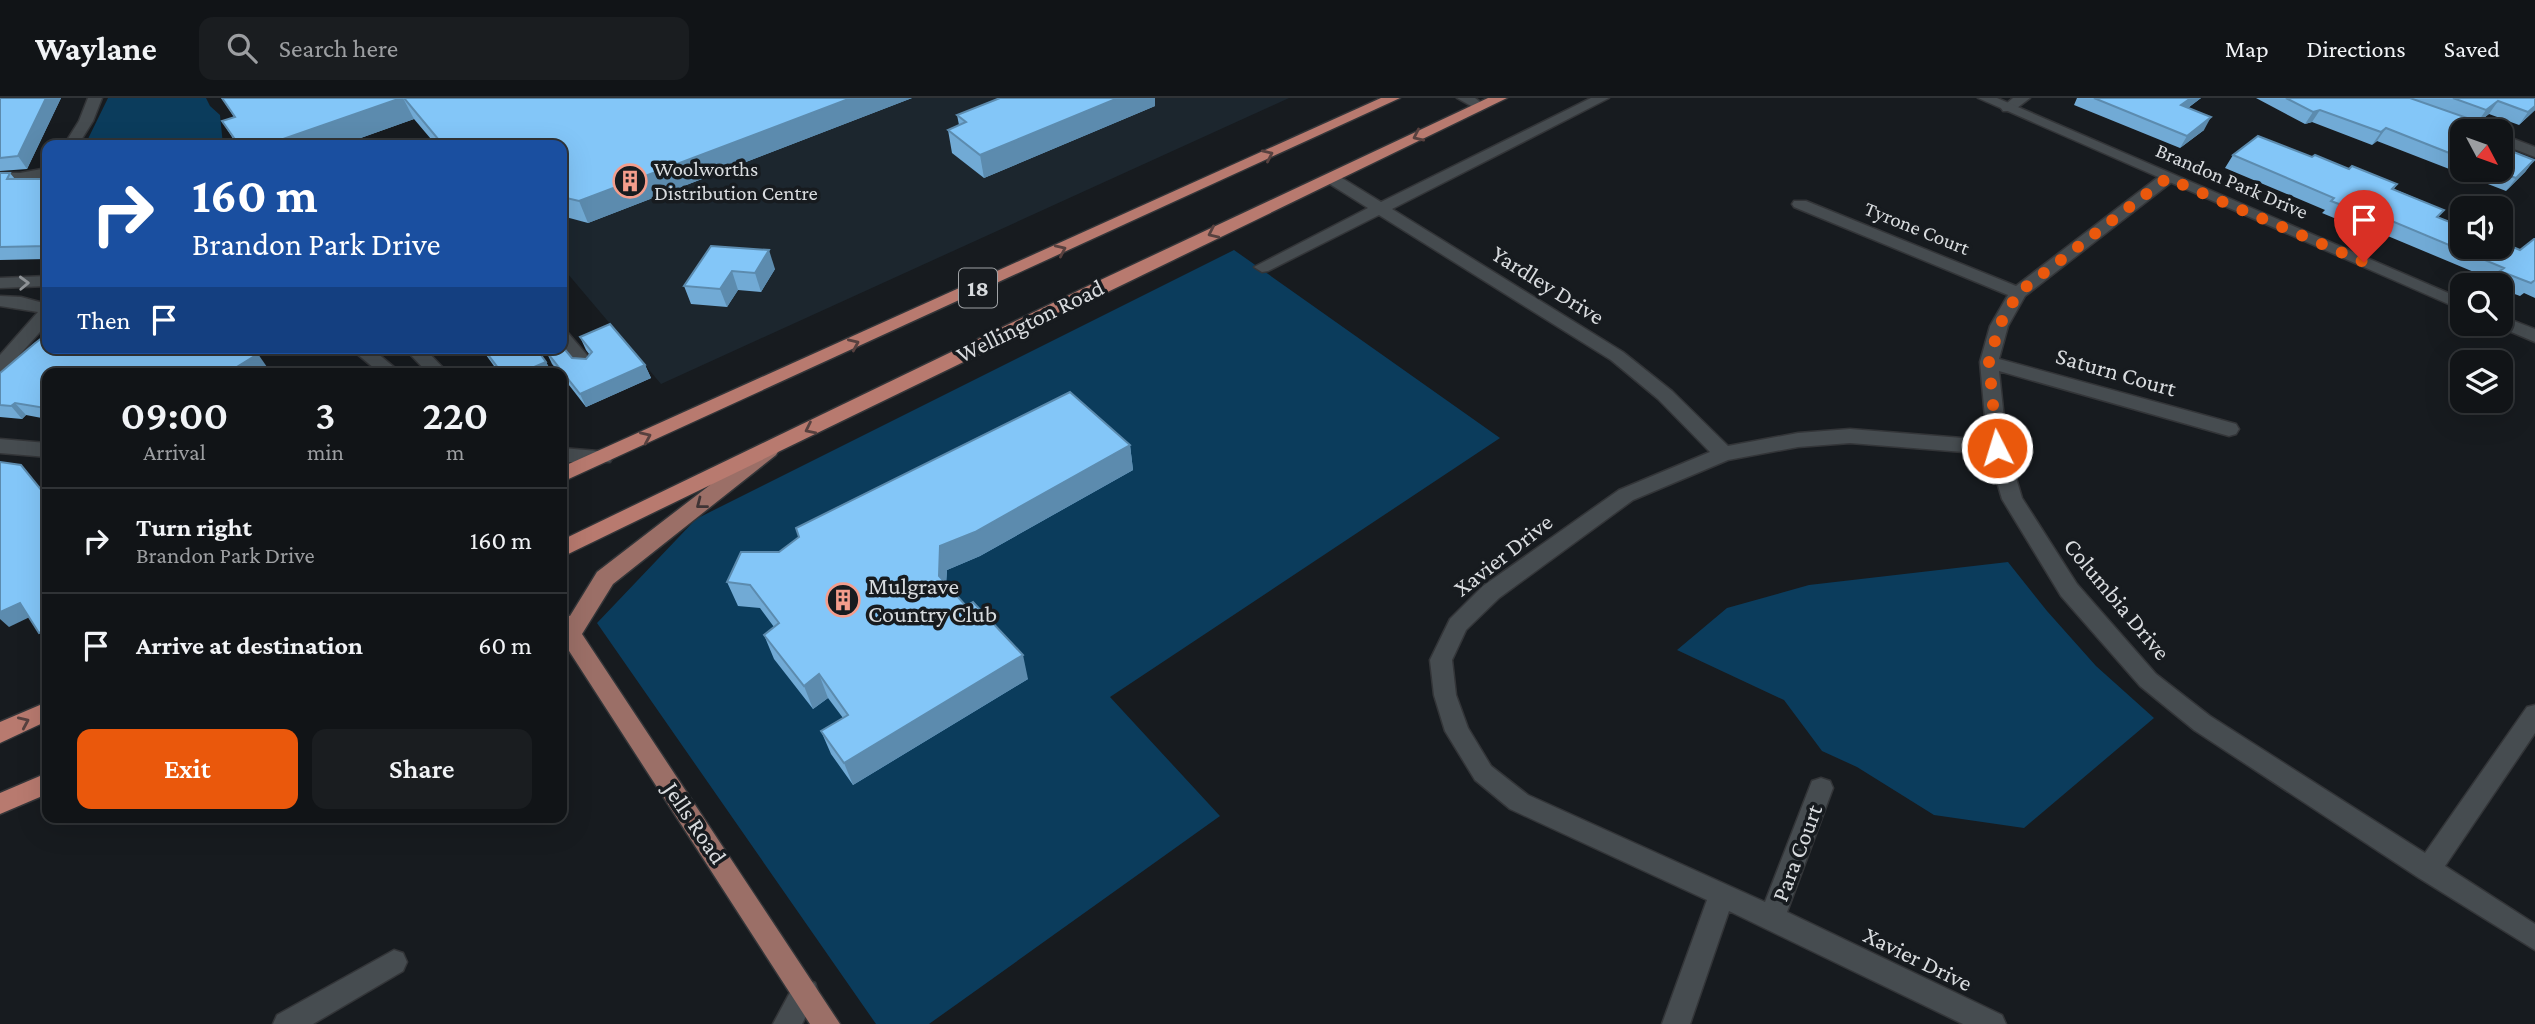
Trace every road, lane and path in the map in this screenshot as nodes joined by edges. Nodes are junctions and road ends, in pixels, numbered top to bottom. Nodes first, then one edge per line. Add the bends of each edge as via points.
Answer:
1 (95, 98) edge
2 (1393, 98) edge
3 (1464, 98) edge
4 (1500, 98) edge
5 (1602, 98) edge
6 (1985, 98) edge
7 (2023, 98) edge
8 (2389, 98) edge
9 (1480, 107) junction
10 (2008, 108) junction
11 (2450, 120) edge
12 (74, 140) edge
13 (2513, 144) edge
14 (2535, 152) edge
15 (42, 174) edge
16 (0, 178) edge
17 (1331, 178) junction
18 (2167, 178) junction
19 (1800, 204) dead end
20 (1378, 209) junction
21 (1262, 267) dead end
22 (42, 281) edge
23 (0, 283) edge
24 (2018, 293) junction
25 (2450, 300) edge
26 (0, 301) edge
27 (42, 308) edge
28 (42, 315) edge
29 (2513, 326) edge
30 (42, 336) edge
31 (2535, 336) edge
32 (567, 343) edge
33 (367, 354) edge
34 (399, 354) edge
35 (420, 354) edge
36 (1989, 362) junction
37 (2, 364) edge
38 (586, 365) edge
39 (386, 368) edge
40 (435, 368) edge
41 (2229, 429) dead end
42 (0, 446) edge
43 (774, 447) junction
44 (1997, 448) junction
45 (42, 450) edge
46 (1724, 454) junction
47 (567, 456) edge
48 (604, 457) junction
49 (567, 473) edge
50 (567, 547) edge
51 (567, 632) edge
52 (567, 639) edge
53 (42, 713) edge
54 (2535, 714) edge
55 (0, 733) edge
56 (42, 785) edge
57 (1821, 788) dead end
58 (0, 804) edge
59 (2428, 870) junction
60 (1721, 897) junction
61 (1772, 918) junction
62 (2535, 938) edge
63 (394, 962) dead end
64 (805, 992) junction
65 (287, 1024) edge
66 (787, 1024) edge
67 (826, 1024) edge
68 (1676, 1024) edge
69 (1992, 1024) edge

1 - 12 street
48 -> 2 highway, Wellington Road / 18
3 - 9 street
4 - 9 highway, Wellington Road / 18
5 - 20 street
6 - 10 street, Brandon Park Drive
7 - 10 street
8 - 11 street
9 -> 17 highway, Wellington Road / 18
10 - 18 street, Brandon Park Drive
13 - 14 street
15 - 16 street
17 - 20 street, Yardley Drive
17 -> 43 highway, Wellington Road / 18
18 - 24 street, Columbia Drive
18 - 25 street, Brandon Park Drive
19 - 24 street, Tyrone Court
20 - 21 street
20 - 46 street, Yardley Drive via 1617,356 1665,395
23 -> 22 street
24 - 36 street, Columbia Drive via 1999,326
26 - 27 street
28 - 37 street
29 - 31 street
30 - 37 street
32 - 38 street
33 - 39 street
34 - 39 street
35 - 40 street
36 - 41 street, Saturn Court
36 - 44 street, Columbia Drive
42 - 45 street
43 - 50 highway, Wellington Road / 18
43 -> 51 main road via 605,578
44 - 46 street, Xavier Drive via 1850,436
44 - 59 street, Columbia Drive via 2012,499 2037,542 2069,590 2148,680 2202,723
46 - 60 street, Xavier Drive via 1626,495 1503,584 1458,625 1441,660 1445,695 1457,731 1483,773 1519,802
47 - 48 street
48 - 49 highway, Wellington Road / 18
52 - 64 main road, Jells Road via 586,659
55 -> 53 highway
54 - 59 street
56 - 58 highway
57 - 61 street, Para Court
59 - 62 street, Columbia Drive
60 - 61 street, Xavier Drive
60 - 68 street
61 - 69 street, Xavier Drive
63 - 65 street
64 - 66 street
64 - 67 main road, Jells Road

